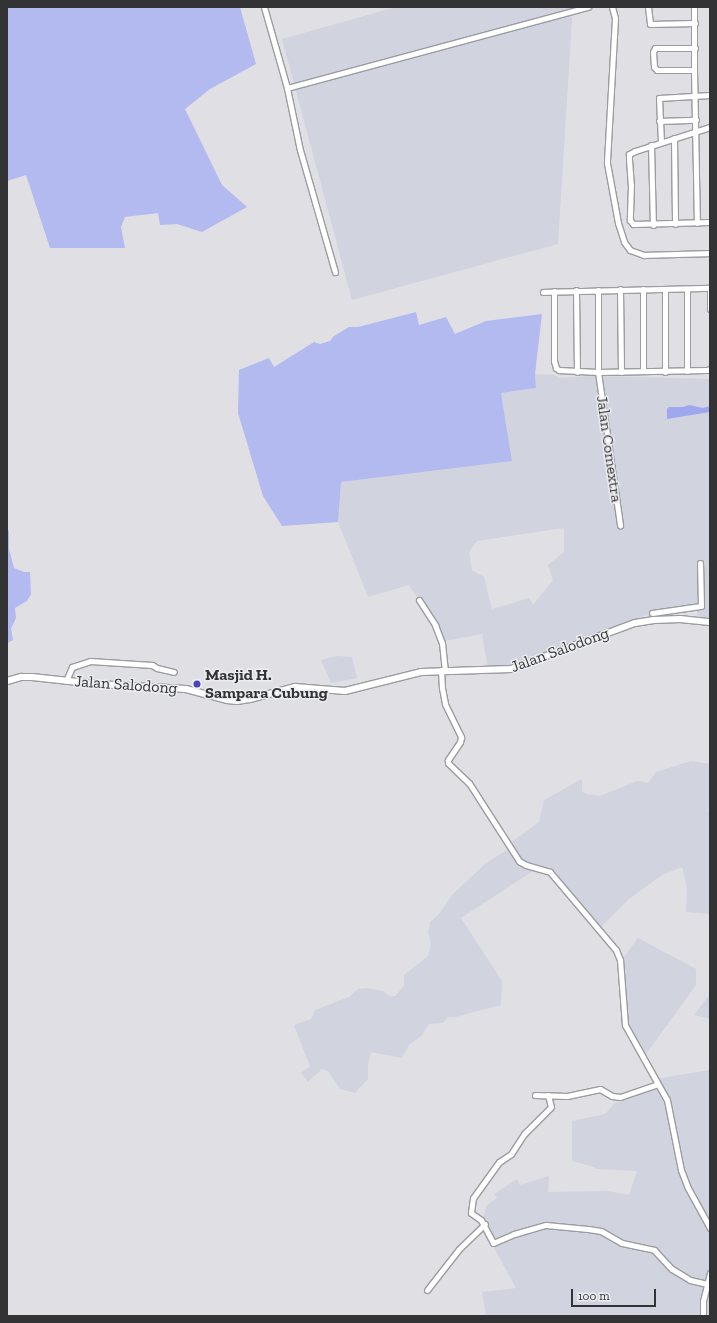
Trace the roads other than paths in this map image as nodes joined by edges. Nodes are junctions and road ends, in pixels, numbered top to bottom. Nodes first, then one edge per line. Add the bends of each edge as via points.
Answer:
1 (264, 7) edge
2 (588, 7) edge
3 (612, 7) edge
4 (648, 7) edge
5 (694, 7) edge
6 (695, 23) junction
7 (695, 48) junction
8 (694, 70) junction
9 (287, 88) junction
10 (696, 95) junction
11 (710, 95) edge
12 (659, 120) junction
13 (696, 120) junction
14 (710, 127) edge
15 (696, 132) junction
16 (674, 138) junction
17 (661, 142) junction
18 (651, 144) junction
19 (710, 222) edge
20 (697, 223) junction
21 (653, 224) junction
22 (675, 224) junction
23 (710, 253) edge
24 (335, 272) dead end
25 (710, 288) edge
26 (620, 289) junction
27 (643, 289) junction
28 (665, 289) junction
29 (687, 289) junction
30 (576, 290) junction
31 (598, 290) junction
32 (554, 291) junction
33 (543, 292) dead end
34 (710, 309) edge
35 (710, 369) edge
36 (643, 371) junction
37 (687, 371) junction
38 (577, 372) junction
39 (598, 372) junction
40 (621, 372) junction
41 (665, 372) junction
42 (620, 525) dead end
43 (700, 563) dead end
44 (419, 600) dead end
45 (652, 613) dead end
46 (710, 622) edge
47 (443, 670) junction
48 (174, 672) dead end
49 (7, 681) edge
50 (66, 681) junction
51 (657, 1084) junction
52 (535, 1094) dead end
53 (548, 1096) junction
54 (484, 1224) junction
55 (710, 1228) edge
56 (710, 1273) edge
57 (708, 1284) junction
58 (427, 1290) dead end
59 (703, 1316) edge

1 - 9 street
2 - 9 street
3 - 23 street via 615,18 607,163 621,235 630,250 644,255
4 - 6 street via 650,24
5 - 6 street
6 - 7 street
7 - 8 street
7 - 8 street via 655,48 653,52 654,67 657,70
8 - 10 street
9 - 24 street via 300,150
10 - 11 street
10 - 12 street via 660,97
10 - 13 street
12 - 13 street
12 - 17 street
13 - 15 street
14 - 15 street
15 - 16 street
15 - 20 street
16 - 17 street
16 - 22 street
17 - 18 street
18 - 21 street
18 - 21 street via 630,153 630,220 636,225
19 - 20 street
20 - 22 street
21 - 22 street
25 - 29 street
25 - 34 street
26 - 27 street
26 - 31 street
26 - 40 street
27 - 28 street
27 - 36 street
28 - 29 street
28 - 41 street
29 - 37 street
30 - 31 street
30 - 32 street
30 - 38 street
31 - 39 street, Jalan Comextra
32 - 33 street
32 - 38 street via 555,365 559,370
35 - 37 street
36 - 40 street
36 - 41 street
37 - 41 street
38 - 39 street
39 - 40 street
39 - 42 street, Jalan Comextra
43 - 45 street via 701,606
44 - 47 street via 435,625 442,643
46 - 47 street, Jalan Salodong via 680,619 635,623 511,669 468,672
47 - 50 street, Jalan Salodong via 421,672 345,691 295,687 237,701 186,689
47 - 51 street via 442,688 445,704 461,737 448,763 469,783 519,861 550,872 616,950 620,960 625,1025
48 - 50 street via 152,665 90,661 72,667
49 - 50 street, Jalan Salodong via 21,677
51 - 53 street via 620,1097 612,1096 600,1089 566,1096
51 - 55 street via 667,1100 681,1170
52 - 53 street
53 - 54 street via 551,1107 524,1134 511,1154 499,1162 475,1194 471,1213
54 - 57 street via 493,1243 546,1225 601,1231 622,1243 654,1250 672,1269 690,1280
54 - 58 street via 459,1249
56 - 57 street
57 - 59 street via 703,1300

